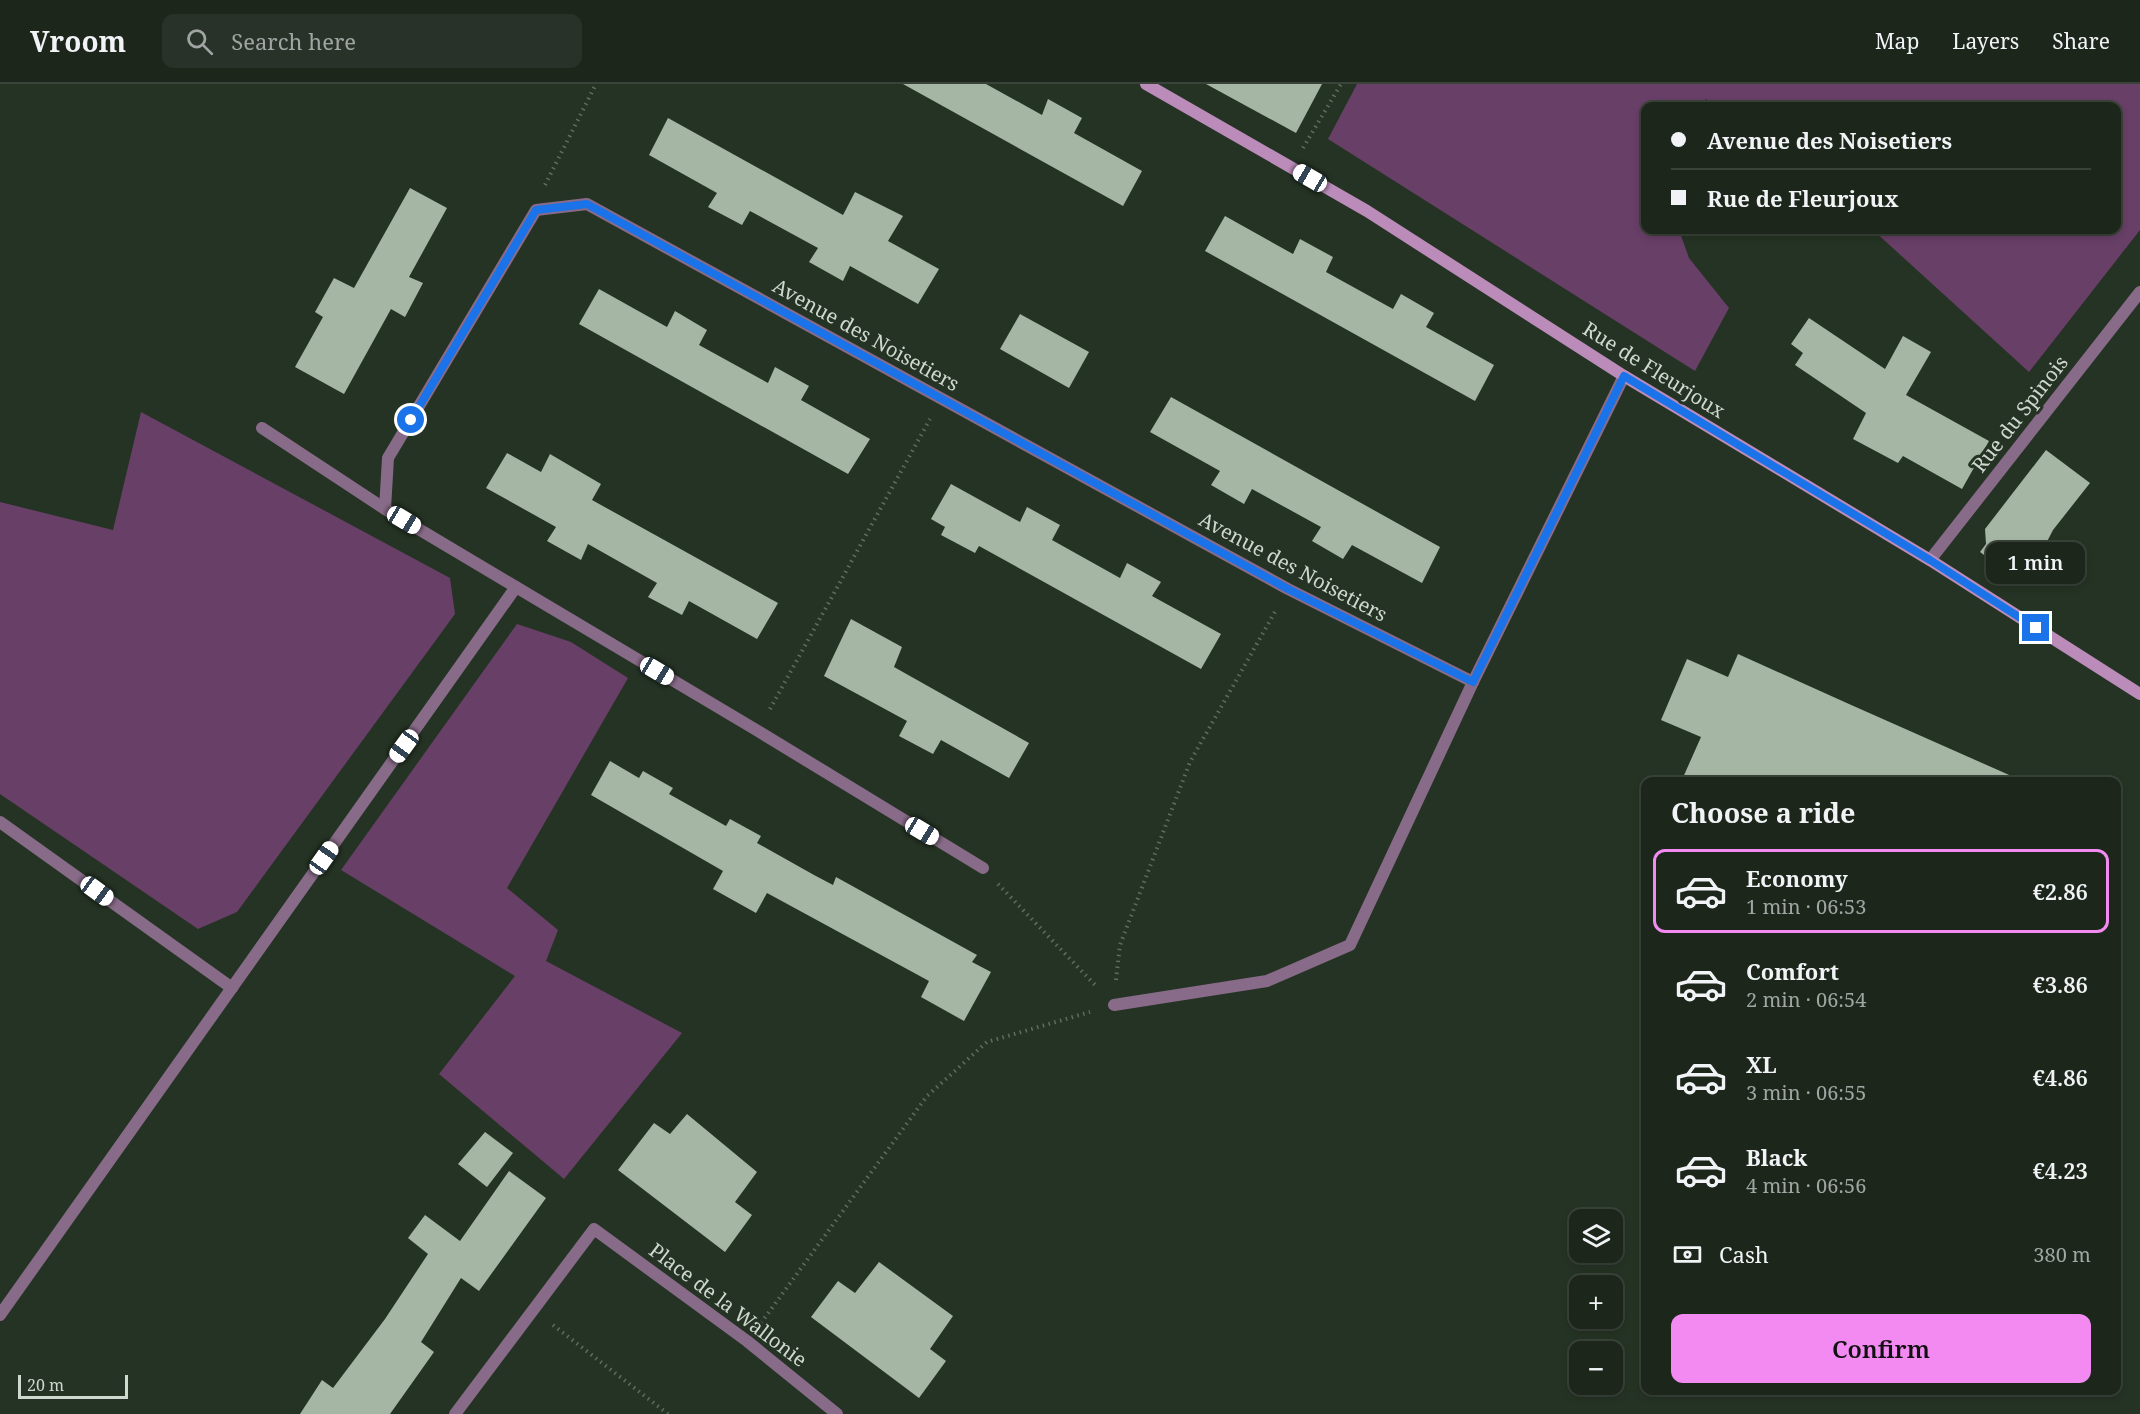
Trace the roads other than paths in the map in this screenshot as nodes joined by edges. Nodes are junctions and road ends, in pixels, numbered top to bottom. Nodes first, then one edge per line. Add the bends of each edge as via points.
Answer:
1 (1146, 84) edge
2 (2140, 292) edge
3 (1624, 376) junction
4 (262, 428) dead end
5 (385, 509) junction
6 (1930, 560) junction
7 (516, 587) junction
8 (1473, 682) junction
9 (2140, 694) edge
10 (0, 822) edge
11 (983, 868) road end
12 (232, 988) junction
13 (1114, 1005) road end
14 (0, 1315) edge
15 (455, 1414) edge
16 (837, 1414) edge

1 - 3 street, Rue de Fleurjoux via 1367,211
2 - 6 street, Rue du Spinois
3 - 6 street, Rue de Fleurjoux
3 - 8 street
4 - 5 street
5 - 7 street
5 - 8 street, Avenue des Noisetiers via 388,458 536,210 587,204 1288,589
6 - 9 street, Rue de Fleurjoux
7 - 11 street
7 - 12 street
8 - 13 street via 1350,945 1267,981
10 - 12 street
12 - 14 street
15 - 16 street, Place de la Wallonie via 594,1229 747,1341

